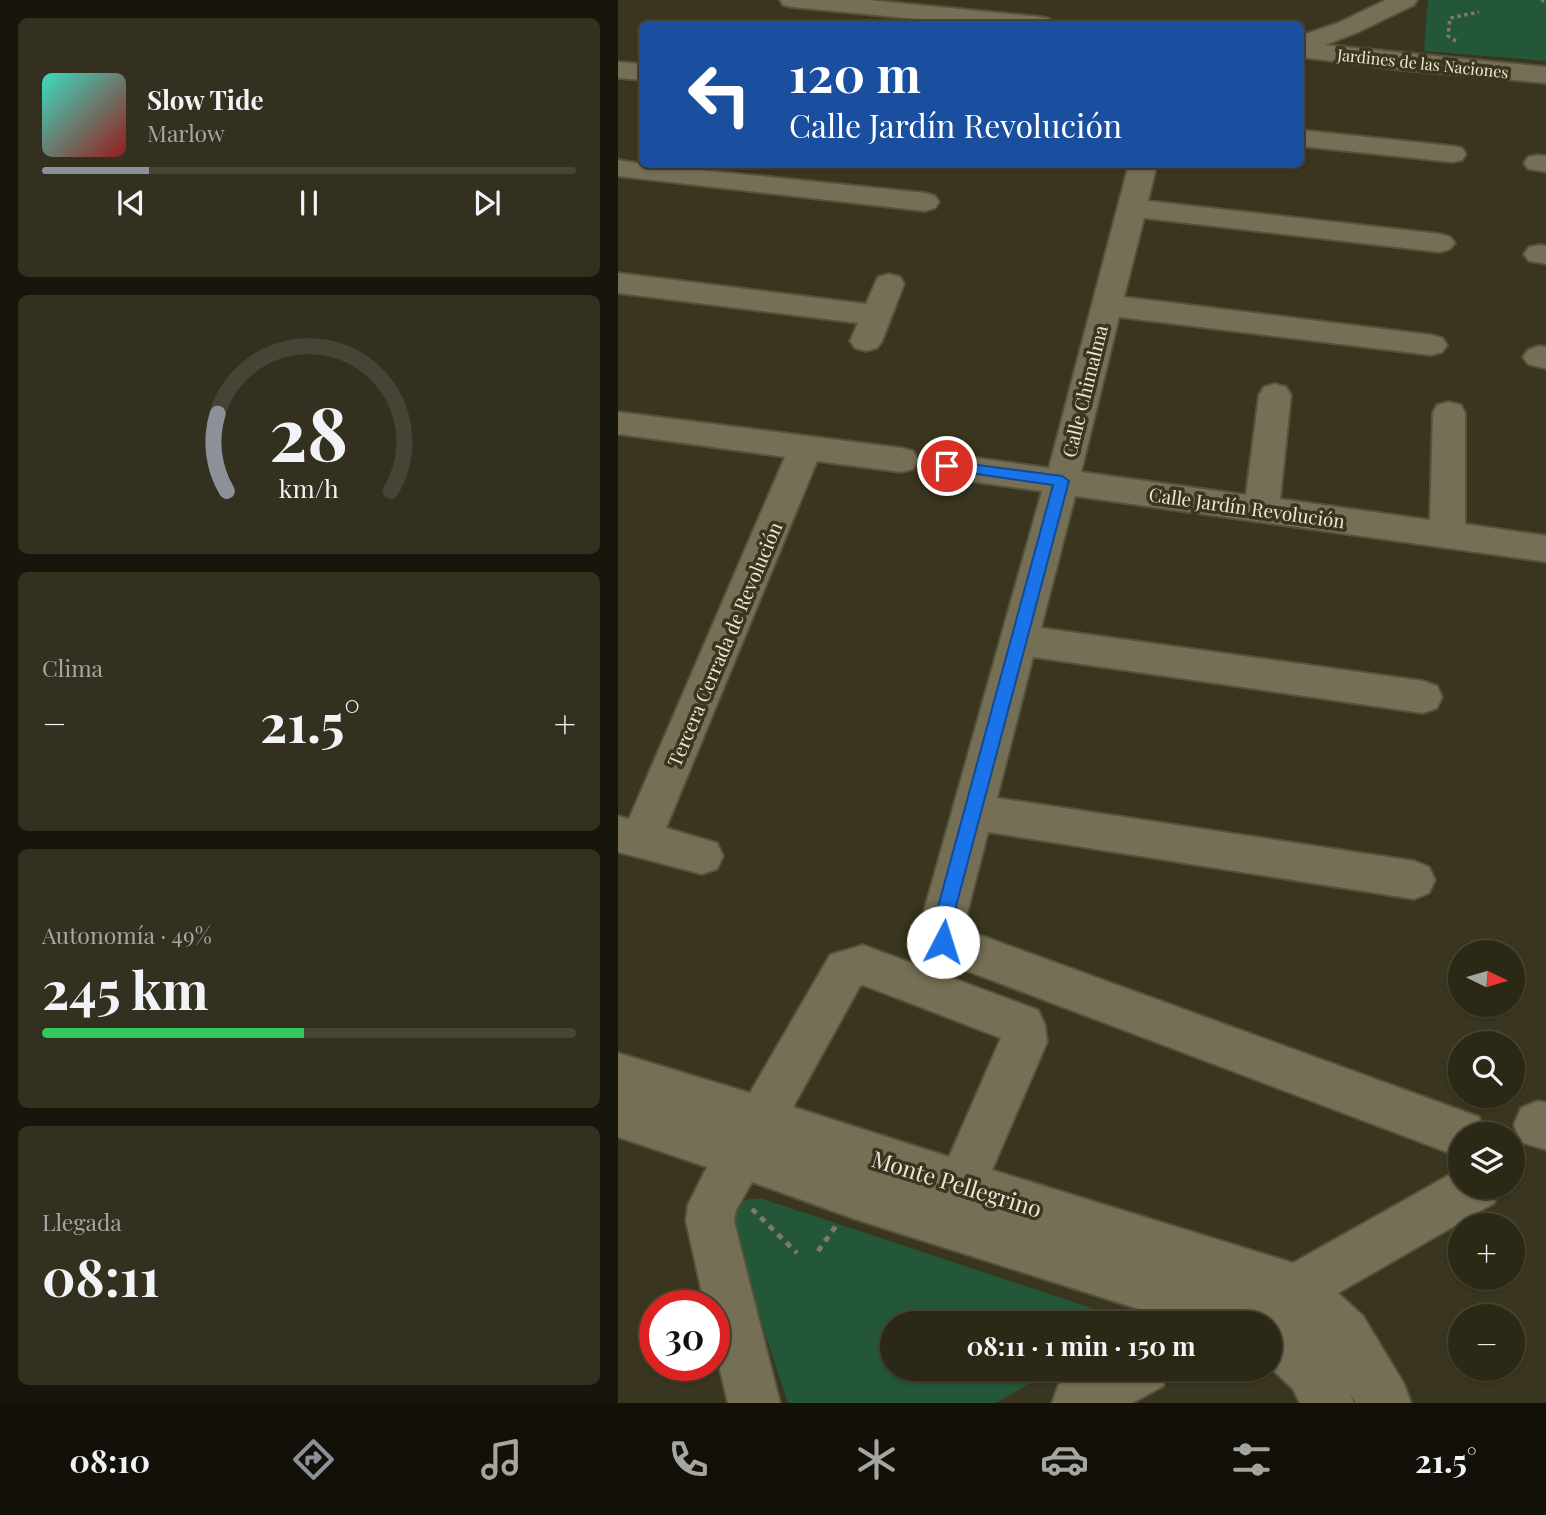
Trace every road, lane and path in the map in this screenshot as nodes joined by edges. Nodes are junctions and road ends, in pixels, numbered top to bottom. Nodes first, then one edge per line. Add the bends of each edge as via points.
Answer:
1 (792, 0) edge
2 (1406, 0) edge
3 (1541, 0) edge
4 (1546, 2) edge
5 (1479, 12) dead end
6 (1010, 21) edge
7 (1404, 42) junction
8 (1459, 43) dead end
9 (1304, 45) edge
10 (1304, 47) edge
11 (618, 70) edge
12 (639, 72) edge
13 (1546, 75) edge
14 (1304, 138) edge
15 (1452, 154) dead end
16 (618, 168) edge
17 (1142, 168) edge
18 (936, 175) dead end
19 (1131, 208) junction
20 (1440, 243) dead end
21 (618, 283) edge
22 (889, 284) dead end
23 (1105, 305) junction
24 (1431, 345) dead end
25 (1275, 395) dead end
26 (1449, 413) dead end
27 (618, 423) edge
28 (806, 447) junction
29 (901, 460) dead end
30 (947, 466) dead end
31 (1062, 481) junction
32 (1261, 510) junction
33 (1447, 534) junction
34 (1546, 549) edge
35 (1018, 640) junction
36 (1424, 697) dead end
37 (974, 812) junction
38 (630, 837) edge
39 (702, 856) dead end
40 (1414, 880) dead end
41 (618, 1076) edge
42 (618, 1114) edge
43 (1448, 1129) edge
44 (750, 1136) junction
45 (962, 1184) junction
46 (1454, 1199) edge
47 (1297, 1289) junction
48 (1211, 1311) edge
49 (1268, 1311) edge
50 (1282, 1341) edge
51 (1120, 1381) edge
52 (754, 1403) edge
53 (1078, 1403) edge
54 (1328, 1403) edge
55 (1385, 1403) edge

1 - 6 street
2 - 7 street
2 - 9 street
3 - 4 path
5 - 8 path via 1450,18 1448,36
7 - 10 street, Jardines de las Naciones
7 - 13 street, Jardines de las Naciones
11 - 12 street
14 - 15 street
16 - 18 street via 921,213
17 - 19 street, Calle Chimalma
19 - 20 street
19 - 23 street, Calle Chimalma
21 - 22 street via 871,328
23 - 24 street
23 - 31 street, Calle Chimalma
25 - 32 street
26 - 33 street
27 - 28 street
28 - 29 street
28 - 38 street, Tercera Cerrada de Revolución
30 - 31 street, Calle Jardín Revolución
31 - 32 street, Calle Jardín Revolución
31 - 35 street, Calle Chimalma
32 - 33 street, Calle Jardín Revolución
33 - 34 street, Calle Jardín Revolución
35 - 36 street
35 - 37 street, Calle Chimalma
37 - 40 street
37 - 43 street, Calle Chimalma via 941,929 943,942
38 - 39 street, Tercera Cerrada de Revolución
41 - 44 street, Monte Pellegrino
42 - 44 street, Monte Pellegrino
44 - 45 street, Monte Pellegrino via 875,1159
44 - 45 street via 846,969 863,965 1022,1025 1024,1042
44 - 48 street, Monte Pellegrino via 858,1196
44 - 52 street via 711,1205 710,1221
45 - 47 street, Monte Pellegrino
46 - 47 street
47 - 49 street
47 - 55 street via 1345,1334
50 - 54 street via 1311,1371
51 - 53 street

